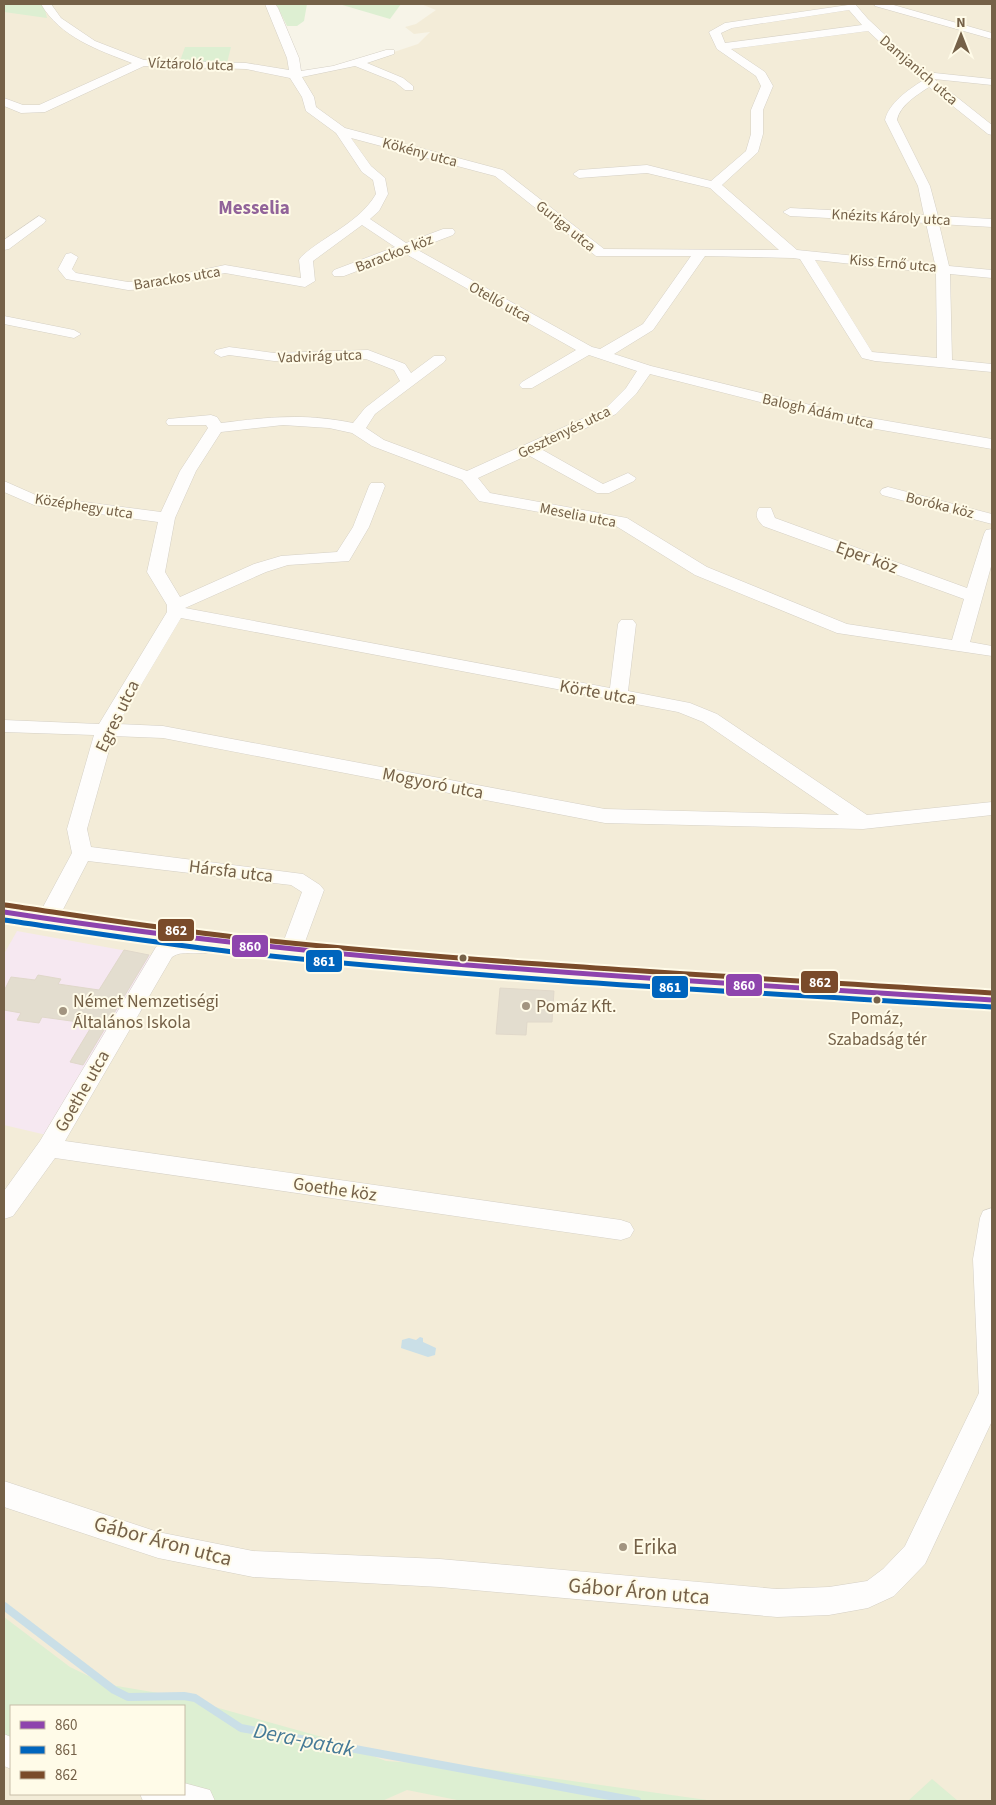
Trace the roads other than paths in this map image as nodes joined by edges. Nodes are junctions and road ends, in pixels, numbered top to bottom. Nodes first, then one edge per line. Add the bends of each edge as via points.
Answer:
1 (46, 4) edge
2 (270, 4) edge
3 (850, 4) edge
4 (879, 4) edge
5 (870, 27) junction
6 (992, 36) edge
7 (722, 47) junction
8 (390, 52) dead end
9 (355, 62) junction
10 (142, 63) junction
11 (295, 75) junction
12 (928, 78) junction
13 (992, 82) edge
14 (409, 88) dead end
15 (4, 102) edge
16 (990, 128) edge
17 (341, 131) junction
18 (499, 173) joint
19 (579, 174) dead end
20 (714, 184) junction
21 (790, 212) dead end
22 (362, 219) junction
23 (932, 219) junction
24 (39, 220) dead end
25 (992, 223) edge
26 (448, 232) dead end
27 (4, 246) edge
28 (406, 249) junction
29 (702, 252) junction
30 (799, 255) junction
31 (72, 258) dead end
32 (943, 268) junction
33 (339, 273) dead end
34 (992, 274) edge
35 (4, 320) edge
36 (74, 334) dead end
37 (594, 352) junction
38 (221, 353) dead end
39 (439, 359) dead end
40 (945, 364) junction
41 (992, 368) edge
42 (646, 369) junction
43 (408, 382) junction
44 (526, 385) dead end
45 (174, 422) dead end
46 (216, 428) junction
47 (357, 429) junction
48 (992, 444) edge
49 (529, 449) junction
50 (468, 477) junction
51 (628, 478) dead end
52 (4, 486) edge
53 (377, 486) dead end
54 (888, 492) dead end
55 (766, 512) dead end
56 (167, 518) junction
57 (992, 519) edge
58 (992, 534) edge
59 (975, 597) junction
60 (176, 609) junction
61 (627, 624) dead end
62 (959, 647) junction
63 (992, 651) edge
64 (618, 696) junction
65 (4, 726) edge
66 (106, 729) junction
67 (992, 809) edge
68 (864, 822) junction
69 (82, 853) junction
70 (4, 912) edge
71 (47, 920) junction
72 (291, 950) junction
73 (992, 1000) edge
74 (49, 1148) junction
75 (4, 1209) edge
76 (992, 1218) edge
77 (621, 1230) dead end
78 (989, 1260) edge
79 (992, 1393) edge
80 (4, 1494) edge
81 (162, 1795) edge
82 (198, 1801) edge

1 - 10 street, Víztároló utca via 57,20 91,43
2 - 11 street via 293,58
3 - 5 street, Damjanich utca
3 - 7 street via 848,8 724,26 714,35
4 - 6 street
5 - 7 street
5 - 12 street, Damjanich utca
7 - 20 street via 761,74 766,86 756,110 757,134 752,152
8 - 9 street, Víztároló utca
9 - 11 street, Víztároló utca
9 - 14 street via 399,80
10 - 11 street, Víztároló utca via 246,66
10 - 15 street via 41,109 21,109
11 - 17 street via 298,86 308,97 310,108
12 - 13 street
12 - 16 street, Damjanich utca
12 - 23 street via 894,111 891,118 892,126 924,186
17 - 18 street, Kökény utca
17 - 22 street via 366,169 378,178 382,194
18 - 29 street, Guriga utca via 598,252
19 - 20 street via 647,169
20 - 30 street via 771,237
21 - 23 street, Knézits Károly utca
22 - 28 street, Otelló utca
22 - 31 street, Barackos utca via 308,258 308,281 305,283 219,269 150,285 128,286 71,276 65,269
23 - 25 street, Knézits Károly utca
23 - 32 street
24 - 27 street
26 - 28 street, Barackos köz
28 - 33 street, Barackos köz
28 - 37 street, Otelló utca
29 - 30 street
29 - 37 street via 648,327
30 - 32 street, Kiss Ernő utca
30 - 40 street via 867,355
32 - 34 street, Kiss Ernő utca
32 - 40 street
35 - 36 street
37 - 42 street, Otelló utca
37 - 44 street
38 - 43 street, Vadvirág utca via 230,351 274,357 368,354 400,367
39 - 43 street
40 - 41 street
42 - 48 street, Balogh Ádám utca via 847,419
42 - 49 street, Gesztenyés utca via 612,411
43 - 47 street via 370,411
45 - 46 street via 210,420
46 - 47 street via 283,420 329,423
46 - 56 street via 188,471
47 - 50 street via 378,443
49 - 50 street, Gesztenyés utca
49 - 51 street via 604,490
50 - 62 street, Meselia utca via 484,497 621,522 701,571 843,629
52 - 56 street, Középhegy utca via 34,500
53 - 60 street via 361,527 343,557 287,560 260,568
54 - 57 street, Boróka köz
55 - 59 street, Eper köz via 769,522
56 - 60 street via 156,572
58 - 59 street
59 - 62 street
60 - 64 street, Körte utca
60 - 66 street, Egres utca
61 - 64 street
62 - 63 street, Meselia utca
64 - 68 street, Körte utca via 683,707 710,718
65 - 66 street, Mogyoró utca
66 - 68 street, Mogyoró utca via 163,732 605,816
66 - 69 street, Egres utca via 77,829
67 - 68 street
69 - 71 street
69 - 72 street, Hársfa utca via 296,879 313,890
70 - 71 main road
71 - 72 main road
72 - 73 main road via 568,973
72 - 74 street, Goethe utca via 260,952 181,945 167,948
74 - 75 street, Goethe utca
74 - 77 street, Goethe köz
76 - 78 street, Gábor Áron utca
78 - 79 street, Gábor Áron utca
79 - 80 street, Gábor Áron utca via 915,1555 878,1590 830,1601 777,1603 440,1573 253,1564 158,1545
81 - 82 street

